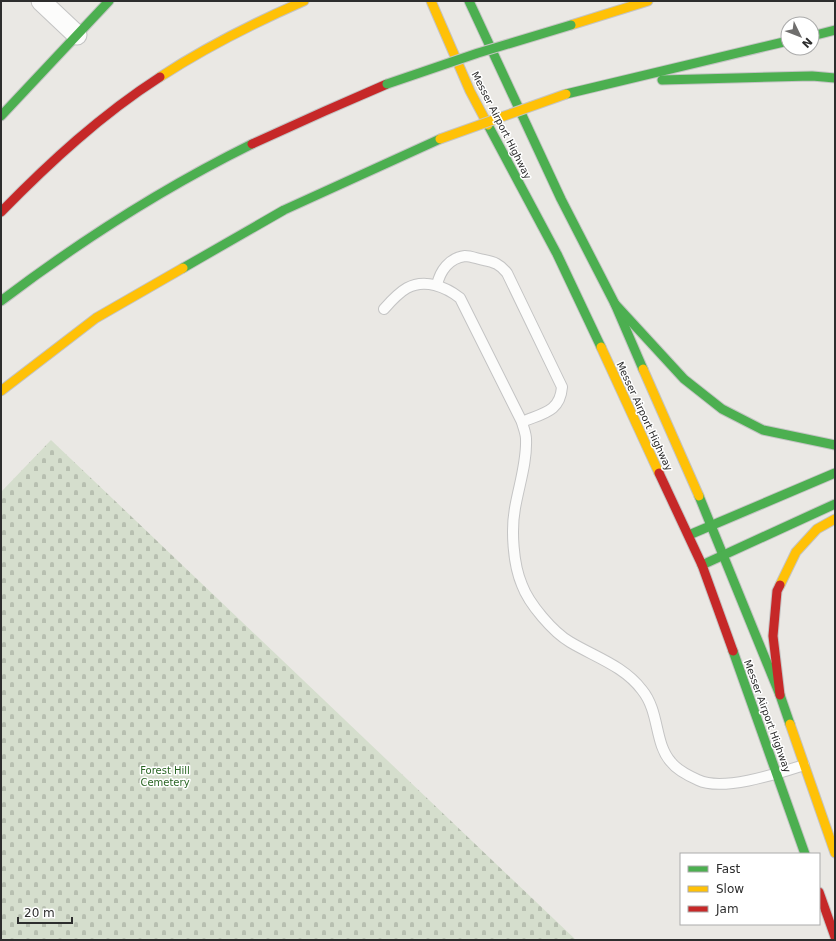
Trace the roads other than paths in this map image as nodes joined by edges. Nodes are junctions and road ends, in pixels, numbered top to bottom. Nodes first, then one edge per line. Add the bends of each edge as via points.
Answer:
1 (41, 1) edge
2 (109, 1) edge
3 (304, 1) edge
4 (431, 1) edge
5 (469, 1) edge
6 (648, 1) edge
7 (835, 30) edge
8 (820, 34) edge
9 (77, 35) junction
10 (780, 43) edge
11 (835, 78) edge
12 (615, 82) junction
13 (1, 116) edge
14 (1, 212) edge
15 (437, 285) junction
16 (1, 301) edge
17 (615, 304) junction
18 (384, 309) dead end
19 (1, 391) edge
20 (522, 422) junction
21 (835, 445) edge
22 (835, 473) edge
23 (835, 504) edge
24 (835, 519) edge
25 (712, 525) junction
26 (689, 535) junction
27 (724, 555) junction
28 (702, 565) junction
29 (780, 695) junction
30 (804, 765) junction
31 (777, 774) junction
32 (805, 853) edge
33 (835, 853) edge
34 (820, 895) edge
35 (835, 937) edge

1 - 9 street
2 - 9 main road
3 - 14 main road via 258,21 168,70 78,138 43,168
4 - 26 main road, Messer Airport Highway via 470,91 557,254
5 - 17 main road, Messer Airport Highway via 561,199
6 - 16 main road, bridge via 387,84 287,128 144,203 100,230
7 - 8 main road
9 - 13 main road
10 - 12 main road
11 - 12 main road via 812,76
12 - 19 main road, bridge via 566,94 440,139 284,210 103,314
15 - 18 lane via 420,284 409,287 398,294
15 - 20 lane via 460,298
15 - 20 lane via 444,268 454,259 466,256 496,263 507,273 562,387 561,396 551,410
17 - 21 main road via 684,379 722,409 763,430
17 - 25 main road, Messer Airport Highway
20 - 31 lane via 526,438 525,459 515,510 514,552 522,585 539,613 568,641 625,673 642,690 655,715 665,752 676,768 699,781 718,784
22 - 25 main road
23 - 27 main road
24 - 29 main road via 817,529 796,552 777,591 773,636
25 - 26 main road
25 - 27 main road, Messer Airport Highway
26 - 28 main road, Messer Airport Highway
27 - 28 main road
27 - 29 main road, Messer Airport Highway
28 - 31 main road, Messer Airport Highway
29 - 30 main road, Messer Airport Highway
30 - 31 lane
30 - 33 main road, Messer Airport Highway
31 - 32 main road, Messer Airport Highway
34 - 35 main road

